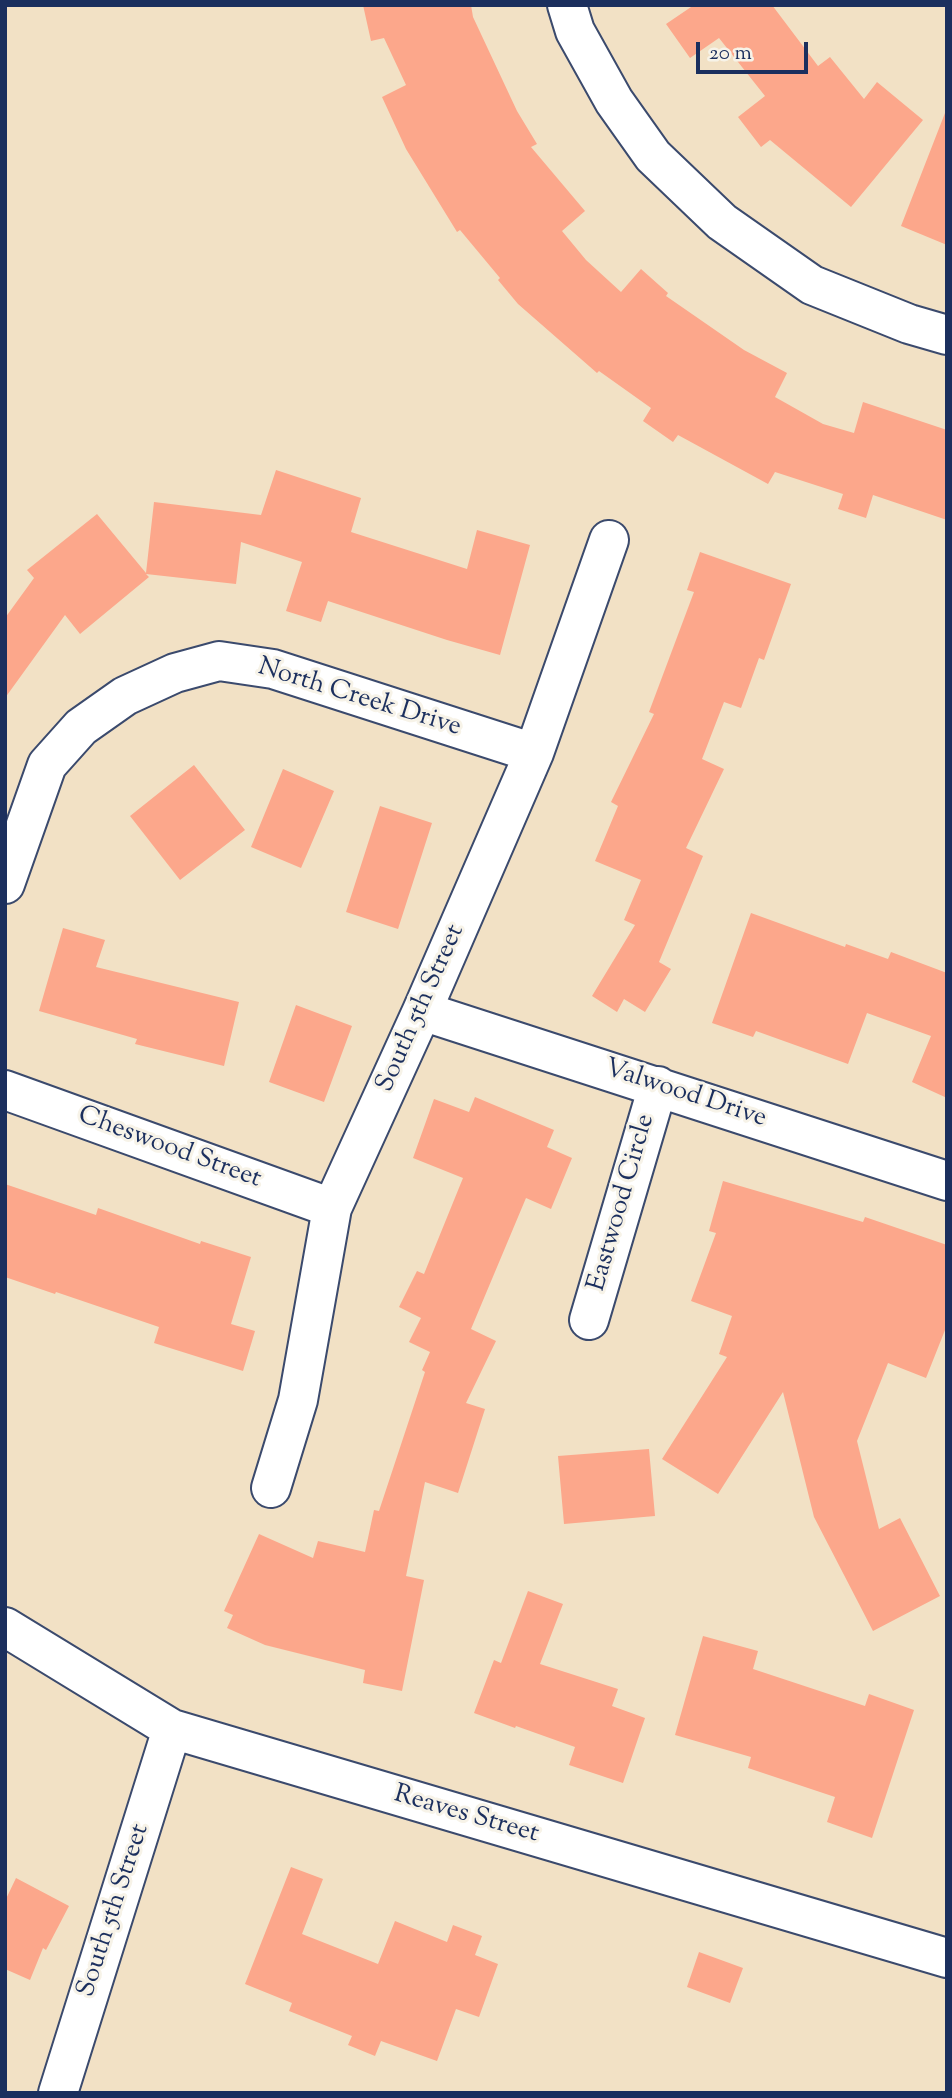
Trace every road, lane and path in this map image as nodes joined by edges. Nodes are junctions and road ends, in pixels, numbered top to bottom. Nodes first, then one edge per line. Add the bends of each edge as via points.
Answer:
1 (567, 5) edge
2 (947, 335) edge
3 (609, 540) dead end
4 (534, 753) junction
5 (5, 884) edge
6 (422, 1011) junction
7 (658, 1086) junction
8 (5, 1090) edge
9 (947, 1181) edge
10 (332, 1208) junction
11 (589, 1320) dead end
12 (271, 1488) dead end
13 (5, 1627) edge
14 (172, 1729) junction
15 (947, 1958) edge
16 (58, 2093) edge

1 - 2 street via 575,31 614,101 645,145 722,222 812,285
3 - 4 street, South 5th Street
4 - 5 street, North Creek Drive via 273,669 219,661 175,673 125,696 81,727 47,765
4 - 6 street, South 5th Street
6 - 7 street, Valwood Drive
6 - 10 street, South 5th Street
7 - 9 street, Valwood Drive
7 - 11 street, Eastwood Circle
8 - 10 street, Cheswood Street
10 - 12 street, South 5th Street via 298,1400
13 - 14 street, Reaves Street
14 - 15 street, Reaves Street
14 - 16 street, South 5th Street

